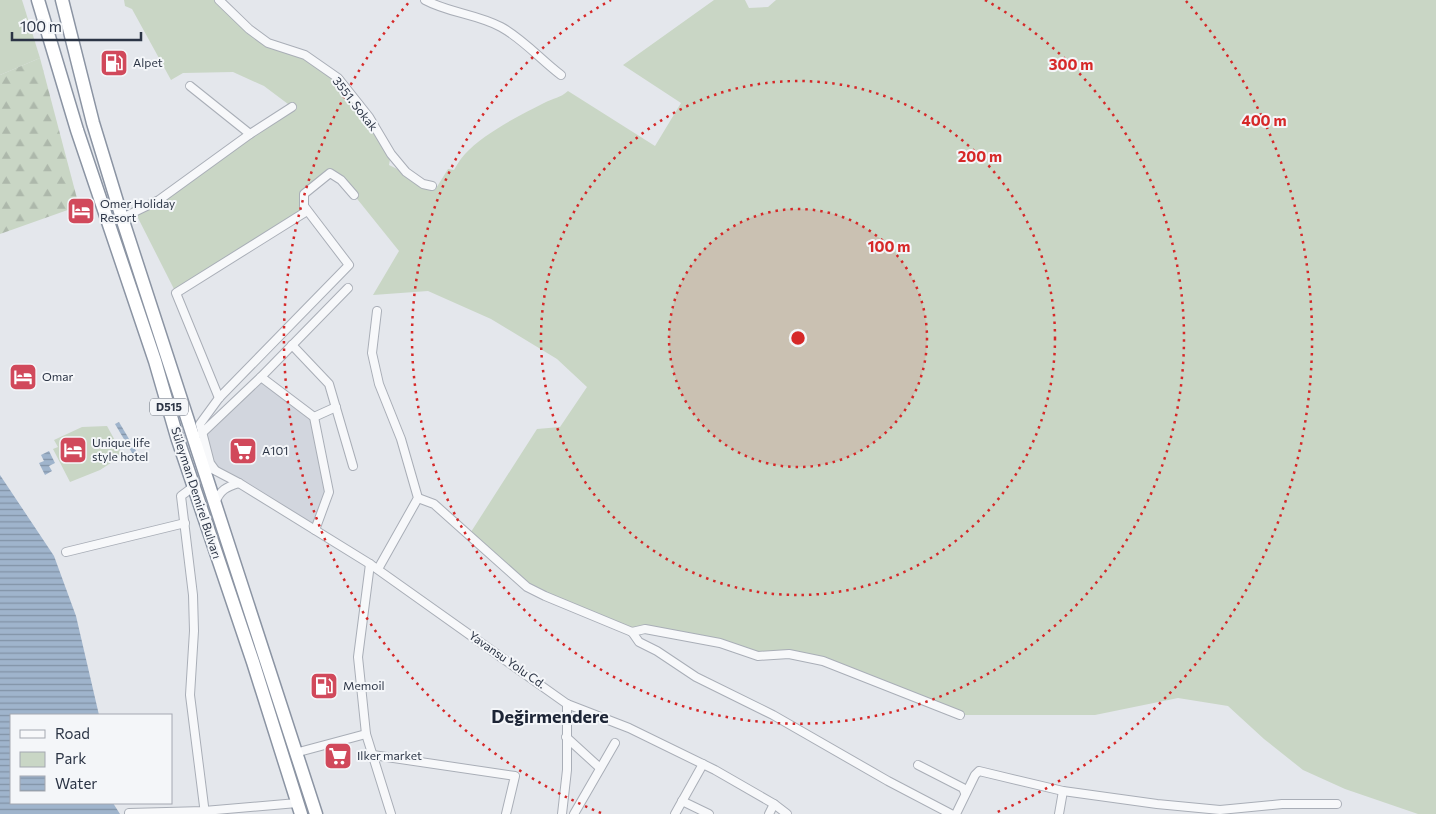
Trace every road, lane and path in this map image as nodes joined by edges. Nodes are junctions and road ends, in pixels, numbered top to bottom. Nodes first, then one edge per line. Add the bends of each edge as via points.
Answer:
1 (38, 0) edge
2 (62, 0) edge
3 (219, 0) edge
4 (425, 0) edge
5 (561, 75) dead end
6 (190, 86) dead end
7 (292, 107) dead end
8 (250, 134) junction
9 (432, 186) dead end
10 (354, 194) dead end
11 (307, 211) junction
12 (122, 218) junction
13 (348, 288) dead end
14 (376, 311) dead end
15 (292, 345) junction
16 (261, 377) junction
17 (219, 398) junction
18 (336, 407) junction
19 (314, 416) junction
20 (202, 433) junction
21 (201, 463) junction
22 (353, 466) dead end
23 (216, 471) junction
24 (239, 483) junction
25 (193, 487) junction
26 (418, 498) junction
27 (215, 505) junction
28 (185, 523) junction
29 (316, 530) junction
30 (66, 552) dead end
31 (370, 564) junction
32 (378, 570) junction
33 (632, 632) junction
34 (567, 704) junction
35 (960, 715) dead end
36 (366, 734) junction
37 (566, 737) junction
38 (614, 743) dead end
39 (296, 753) junction
40 (373, 755) junction
41 (703, 764) junction
42 (918, 765) dead end
43 (600, 768) junction
44 (1063, 791) junction
45 (965, 793) junction
46 (682, 801) junction
47 (774, 804) junction
48 (1337, 804) dead end
49 (299, 808) edge
50 (205, 812) edge
51 (1229, 812) edge
52 (129, 813) edge
53 (316, 814) edge
54 (391, 814) edge
55 (506, 814) edge
56 (562, 814) edge
57 (574, 814) edge
58 (675, 814) edge
59 (709, 814) edge
60 (769, 814) edge
61 (788, 814) edge
62 (951, 814) edge
63 (956, 814) edge
64 (1059, 814) edge

1 - 25 highway, Süleyman Demirel Bulvarı / D515
2 - 12 highway, Süleyman Demirel Bulvarı / D515 via 93,123
3 - 9 street, 3551. Sokak via 268,43 304,55 338,78 406,172 423,184
4 - 5 street via 502,27
6 - 8 street
7 - 8 street
8 - 12 street via 159,200
10 - 11 street via 330,173 304,194
11 - 17 street via 349,265
11 - 17 street via 176,294
12 - 21 highway, Süleyman Demirel Bulvarı / D515
13 - 15 street
14 - 26 street via 372,353 379,384 401,439
15 - 16 street
15 - 18 street via 329,384
16 - 19 street
16 - 20 street
17 - 20 street via 200,424
18 - 19 street
18 - 22 street
19 - 29 street via 329,492
20 - 23 street via 210,463
21 - 23 street, Yavansu Yolu Cd.
21 - 27 highway, Süleyman Demirel Bulvarı / D515
23 - 24 street, Yavansu Yolu Cd.
24 - 27 street via 219,493
24 - 29 street, Yavansu Yolu Cd.
25 - 28 street via 182,496
25 - 49 highway, Süleyman Demirel Bulvarı / D515
26 - 32 street
26 - 33 street via 434,504 527,587
27 - 39 highway, Süleyman Demirel Bulvarı / D515
28 - 30 street
28 - 50 street via 193,595 190,694
29 - 31 street, Yavansu Yolu Cd.
31 - 32 street, Yavansu Yolu Cd.
31 - 36 street via 358,657
32 - 34 street, Yavansu Yolu Cd.
33 - 35 street via 645,629 720,643 758,656 790,654 823,661
33 - 62 street via 639,642 696,677 773,715
34 - 37 street
34 - 41 street, Yavansu Yolu Cd. via 629,728
36 - 39 street
36 - 40 street
37 - 43 street
37 - 56 street via 567,770
38 - 43 street
39 - 53 highway, Süleyman Demirel Bulvarı / D515
40 - 54 street
40 - 55 street via 515,776
41 - 46 street
41 - 47 street, Yavansu Yolu Cd.
42 - 45 street via 963,788
43 - 57 street
44 - 45 street via 979,771
44 - 51 street
44 - 64 street
45 - 63 street
46 - 58 street
46 - 59 street
47 - 60 street
47 - 61 street, Yavansu Yolu Cd.
48 - 51 street via 1282,804
49 - 50 street
50 - 52 street

